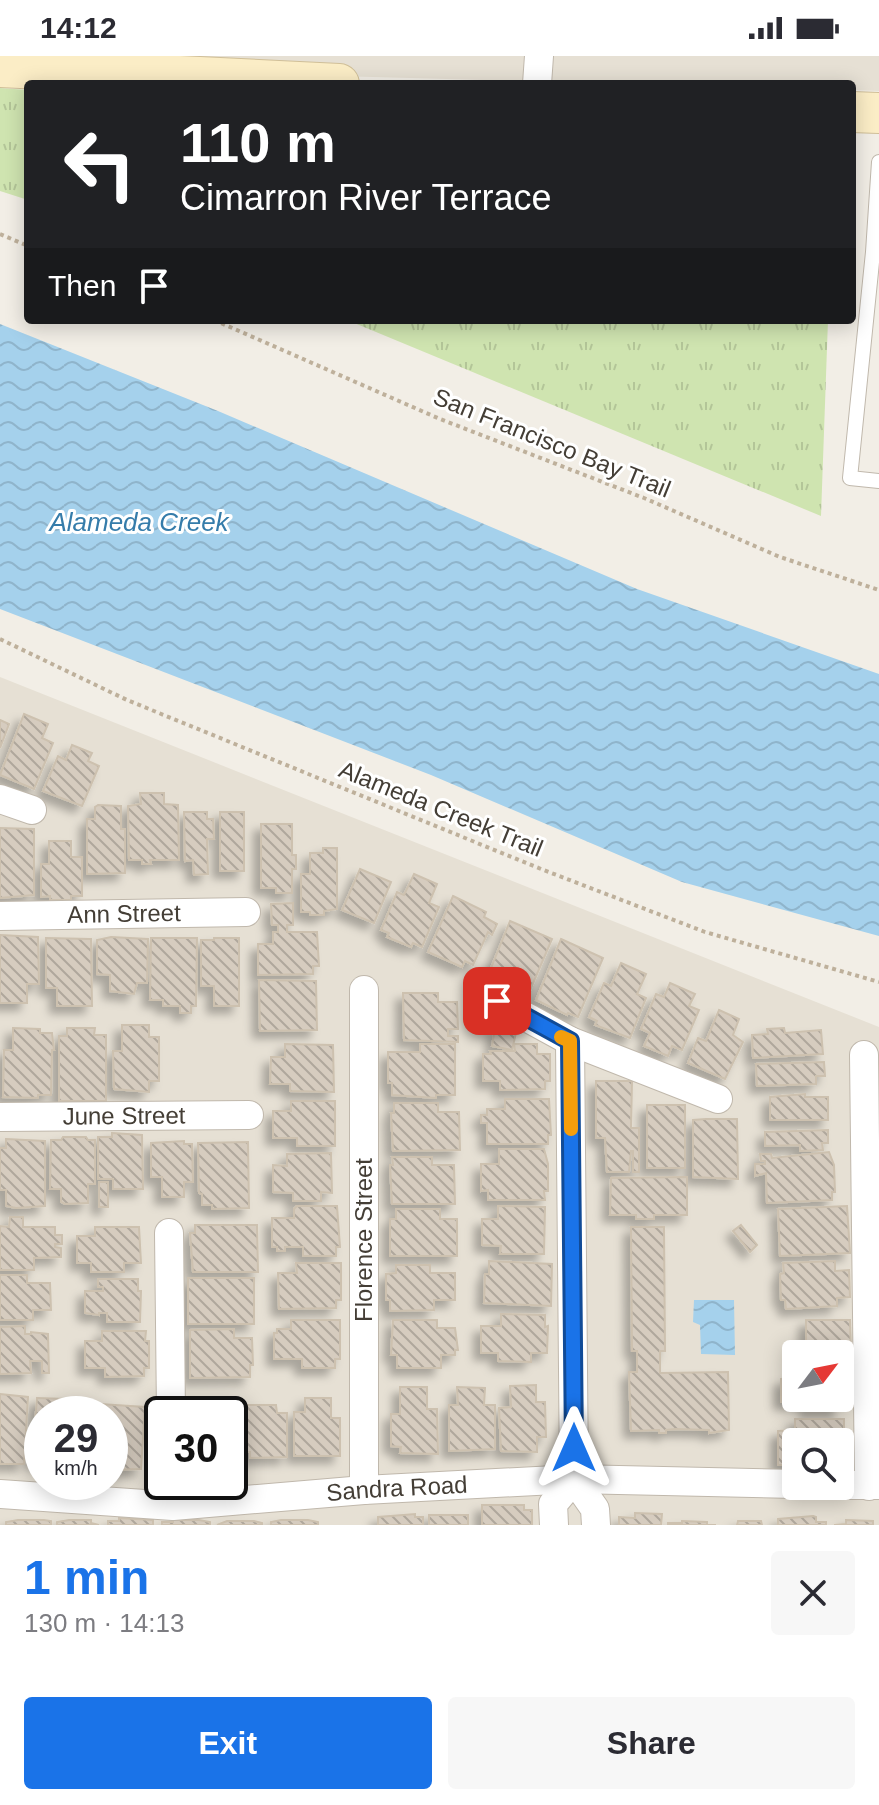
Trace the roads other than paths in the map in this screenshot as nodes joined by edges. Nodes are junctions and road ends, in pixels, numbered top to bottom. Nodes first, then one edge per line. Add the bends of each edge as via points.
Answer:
1 (539, 56) edge
2 (0, 67) edge
3 (259, 80) edge
4 (537, 80) edge
5 (856, 112) edge
6 (879, 113) edge
7 (879, 162) edge
8 (879, 481) edge
9 (0, 799) edge
10 (32, 810) dead end
11 (246, 912) dead end
12 (0, 916) edge
13 (364, 990) dead end
14 (497, 1001) dead end
15 (570, 1041) junction
16 (864, 1055) dead end
17 (718, 1099) dead end
18 (249, 1115) dead end
19 (0, 1117) edge
20 (169, 1233) dead end
21 (171, 1396) edge
22 (574, 1479) junction
23 (782, 1484) edge
24 (854, 1485) edge
25 (874, 1486) edge
26 (364, 1490) junction
27 (248, 1492) edge
28 (0, 1494) edge
29 (144, 1494) edge
30 (554, 1525) edge
31 (596, 1525) edge

1 - 4 street
2 - 3 street
5 - 6 street
7 - 8 lane via 850,478
9 - 10 street
11 - 12 street, Ann Street
13 - 26 street, Florence Street
14 - 15 street
15 - 17 street
15 - 22 street
16 - 25 street
18 - 19 street, June Street
20 - 21 street
22 - 23 street, Sandra Road
22 - 26 street, Sandra Road
22 - 30 street via 553,1504
22 - 31 street via 595,1509
24 - 25 street
26 - 27 street, Sandra Road
28 - 29 street, Sandra Road

